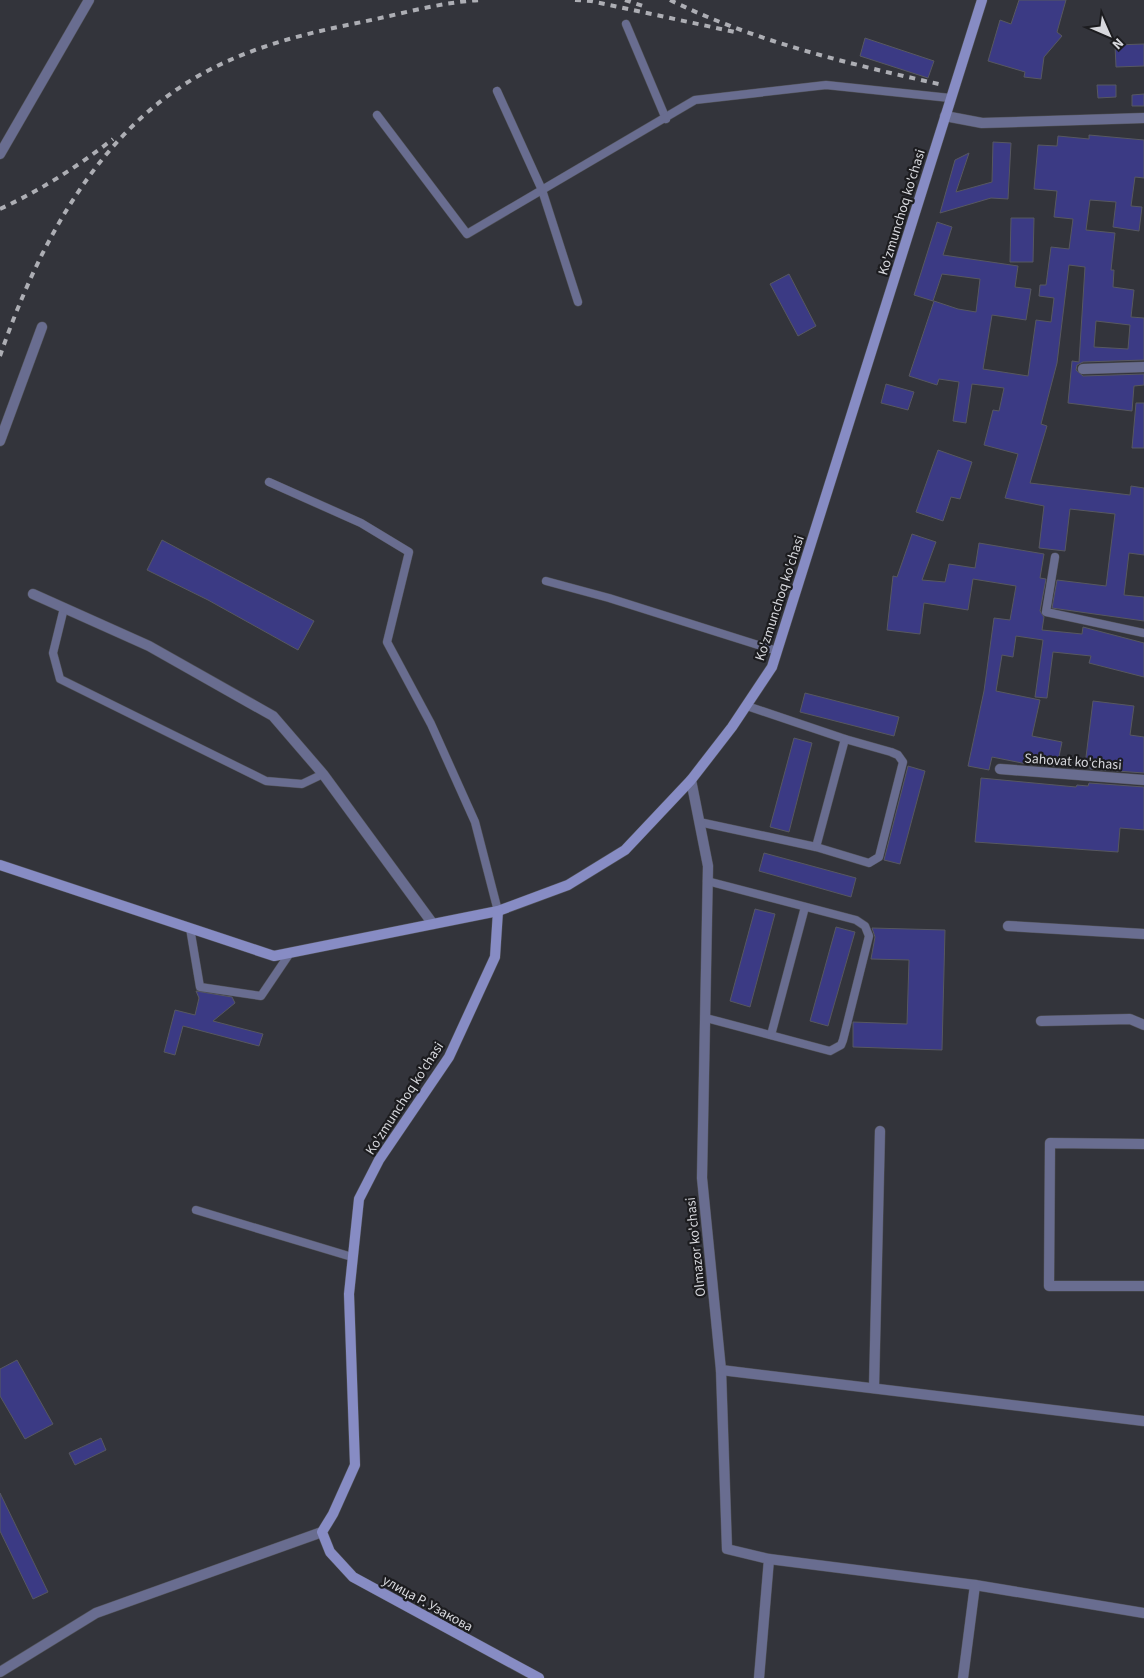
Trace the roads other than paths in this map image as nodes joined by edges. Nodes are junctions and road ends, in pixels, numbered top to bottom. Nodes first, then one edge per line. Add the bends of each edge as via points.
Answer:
1 (89, 0) edge
2 (982, 0) edge
3 (626, 24) dead end
4 (498, 92) dead end
5 (950, 98) junction
6 (377, 115) dead end
7 (945, 116) junction
8 (666, 118) junction
9 (1144, 118) edge
10 (0, 154) edge
11 (542, 190) junction
12 (578, 302) dead end
13 (42, 327) dead end
14 (1144, 367) edge
15 (1083, 369) dead end
16 (0, 442) edge
17 (269, 482) dead end
18 (1055, 557) dead end
19 (546, 581) dead end
20 (33, 594) dead end
21 (64, 608) junction
22 (1144, 633) edge
23 (777, 651) junction
24 (747, 706) junction
25 (844, 739) junction
26 (1000, 769) dead end
27 (323, 774) junction
28 (691, 780) junction
29 (1144, 780) edge
30 (699, 822) junction
31 (816, 847) junction
32 (0, 865) edge
33 (707, 881) junction
34 (804, 906) junction
35 (498, 911) junction
36 (433, 924) junction
37 (1008, 926) dead end
38 (190, 928) junction
39 (1144, 934) edge
40 (290, 953) junction
41 (706, 1018) junction
42 (1040, 1021) dead end
43 (1144, 1025) edge
44 (770, 1035) junction
45 (880, 1131) dead end
46 (1144, 1144) edge
47 (196, 1210) dead end
48 (352, 1257) junction
49 (1144, 1286) edge
50 (721, 1370) junction
51 (874, 1388) junction
52 (1144, 1421) edge
53 (322, 1532) junction
54 (769, 1558) junction
55 (975, 1585) junction
56 (1144, 1613) edge
57 (0, 1672) edge
58 (539, 1678) edge
59 (760, 1678) edge
60 (963, 1678) edge

1 - 10 street
2 - 5 street, Ko'zmunchoq ko'chasi
3 - 8 lane
4 - 11 lane
5 - 7 street, Ko'zmunchoq ko'chasi
5 - 8 lane via 826,85 695,100
6 - 11 lane via 467,234
7 - 9 street via 982,122
7 - 23 street, Ko'zmunchoq ko'chasi
8 - 11 lane
11 - 12 lane
13 - 16 street
14 - 15 street
17 - 35 lane via 362,523 409,552 387,642 431,724 475,822
18 - 22 lane via 1046,612
19 - 23 lane
20 - 21 street
21 - 27 street via 149,646 273,716
21 - 27 lane via 54,653 60,678 266,781 302,784
23 - 24 street, Ko'zmunchoq ko'chasi via 772,668
24 - 25 lane
24 - 28 street, Ko'zmunchoq ko'chasi
25 - 31 lane
25 - 31 lane via 891,752 903,762 882,849 879,857 869,863
26 - 29 street, Sahovat ko'chasi
27 - 36 street
28 - 30 street, Olmazor ko'chasi
28 - 35 street, Ko'zmunchoq ko'chasi via 625,850 568,885
30 - 31 lane
30 - 33 street, Olmazor ko'chasi via 708,866
32 - 38 street
33 - 34 lane
33 - 41 street, Olmazor ko'chasi
34 - 44 lane
34 - 44 lane via 856,920 865,926 869,936 843,1040 841,1045 830,1051
35 - 36 street
35 - 48 street, Ko'zmunchoq ko'chasi via 495,957 449,1057 379,1160 359,1199
36 - 40 street
37 - 39 street
38 - 40 street via 274,956
38 - 40 lane via 200,987 261,996
41 - 44 lane
41 - 50 street, Olmazor ko'chasi via 702,1178
42 - 43 street via 1130,1020
45 - 51 street
46 - 49 street via 1050,1143 1049,1286
47 - 48 lane
48 - 53 street, Ko'zmunchoq ko'chasi via 349,1294 355,1465
50 - 51 street
50 - 54 street, Olmazor ko'chasi via 727,1549
51 - 52 street
53 - 57 street via 96,1613
53 - 58 street, улица Р. Узакова via 330,1552 354,1577
54 - 55 street
54 - 59 street
55 - 56 street
55 - 60 street

